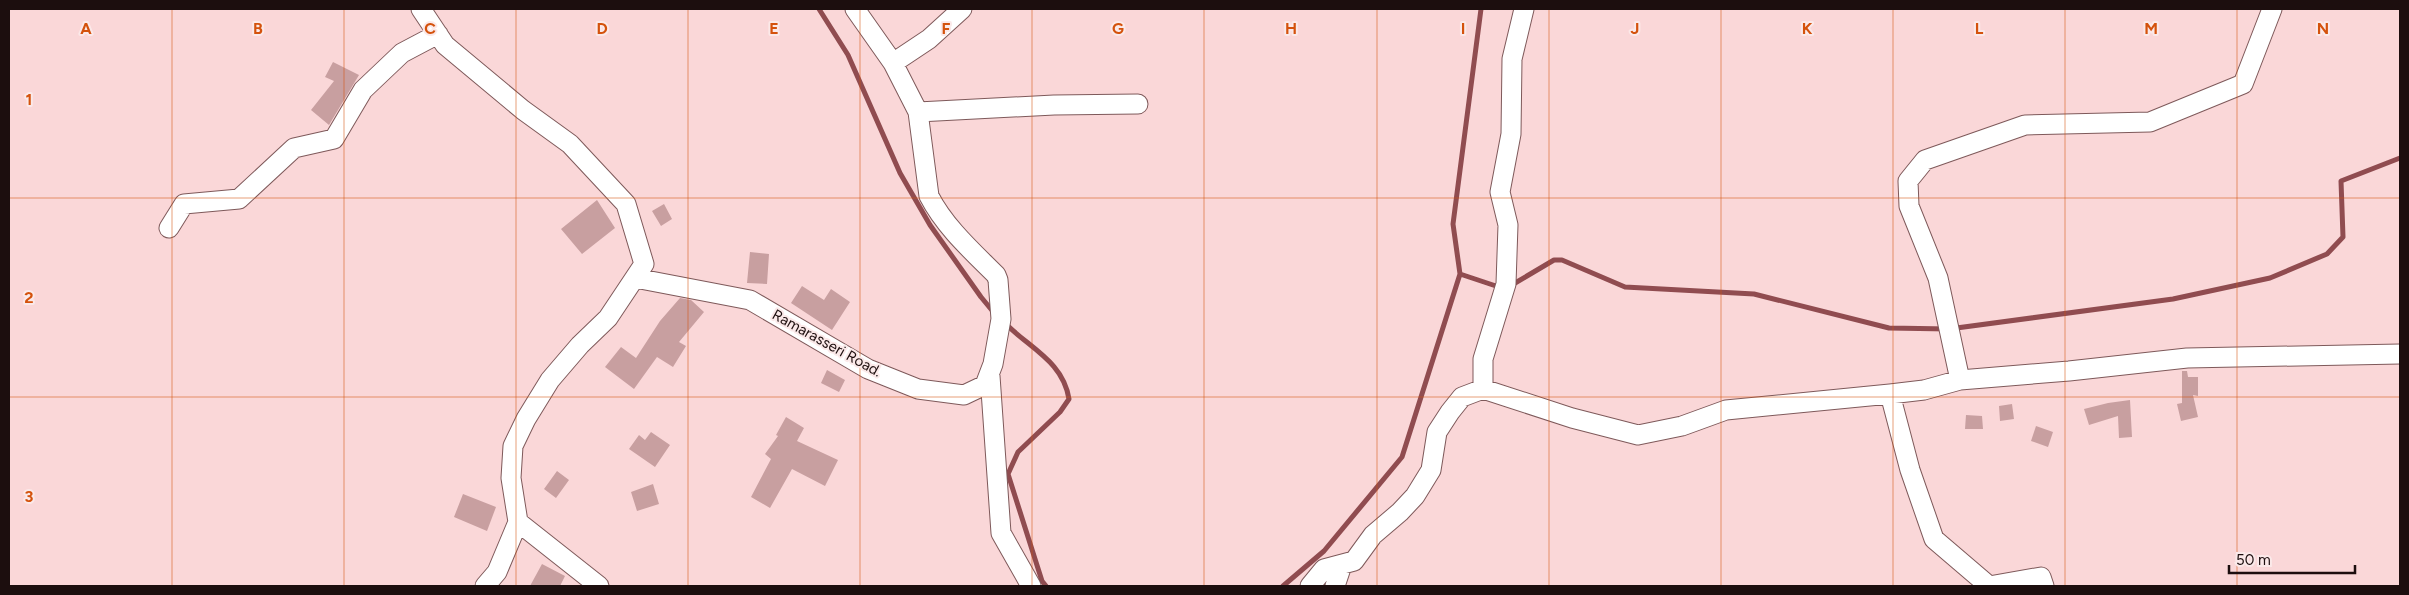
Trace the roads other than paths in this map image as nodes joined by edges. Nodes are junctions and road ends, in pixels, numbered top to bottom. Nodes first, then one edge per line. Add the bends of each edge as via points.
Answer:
1 (421, 9) edge
2 (855, 9) edge
3 (962, 9) edge
4 (1524, 9) edge
5 (2272, 9) edge
6 (438, 34) junction
7 (893, 63) junction
8 (1138, 104) dead end
9 (918, 112) junction
10 (169, 228) dead end
11 (635, 278) junction
12 (2400, 354) edge
13 (990, 376) junction
14 (1960, 380) junction
15 (1483, 389) junction
16 (1890, 394) junction
17 (518, 522) junction
18 (1342, 565) junction
19 (485, 586) edge
20 (599, 586) edge
21 (1031, 586) edge
22 (1310, 586) edge
23 (1335, 586) edge
24 (2044, 586) edge

1 - 6 street
2 - 7 street
3 - 7 street via 930,39
4 - 15 street via 1512,59 1510,134 1500,192 1508,225 1505,288 1483,359
5 - 14 street via 2243,84 2150,122 2025,125 1924,160 1908,181 1908,206 1938,278
6 - 10 street via 402,53 363,90 334,139 294,148 239,199 184,204
6 - 11 street via 445,45 523,110 570,144 626,204 644,264
7 - 9 street
8 - 9 street
9 - 13 street via 929,196 933,205 998,280 1002,310
11 - 13 street, Ramarasseri Road. via 750,300 868,369 918,389 964,395 985,385
11 - 17 street via 608,318 550,380 526,419 514,446 510,478
12 - 14 street via 2187,358
13 - 21 street via 1001,533
14 - 16 street via 1924,390
15 - 16 street via 1638,435 1682,426 1726,410
15 - 18 street via 1462,397 1437,432 1432,470 1415,496 1373,535 1354,561
16 - 24 street via 1910,470 1934,539 1989,586 2042,577
17 - 19 street via 497,572
17 - 20 street
18 - 22 street via 1324,569
18 - 23 street

